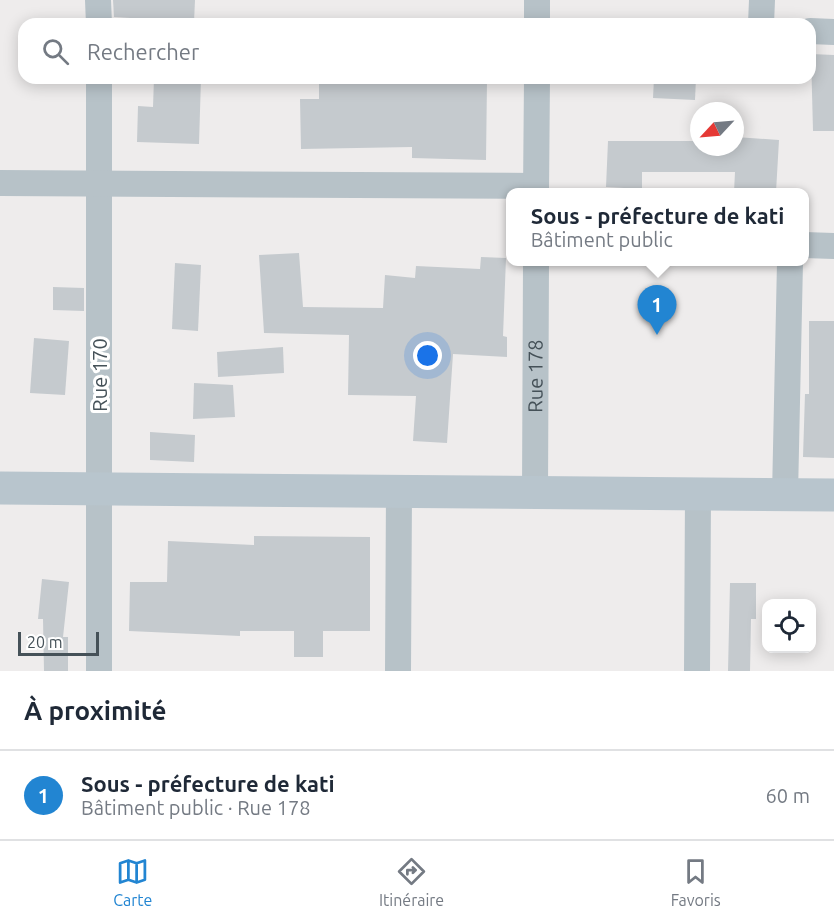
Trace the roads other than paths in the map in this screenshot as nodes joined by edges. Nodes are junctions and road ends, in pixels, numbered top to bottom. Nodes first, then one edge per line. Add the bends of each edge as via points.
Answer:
1 (98, 0) edge
2 (537, 0) edge
3 (762, 0) edge
4 (99, 18) edge
5 (537, 18) edge
6 (761, 18) edge
7 (816, 32) edge
8 (834, 32) edge
9 (99, 84) edge
10 (537, 84) edge
11 (99, 182) junction
12 (0, 183) edge
13 (536, 188) edge
14 (506, 189) edge
15 (809, 245) edge
16 (834, 246) edge
17 (536, 266) edge
18 (790, 266) edge
19 (0, 488) edge
20 (100, 489) junction
21 (399, 492) junction
22 (535, 492) junction
23 (698, 494) junction
24 (785, 495) junction
25 (834, 495) edge
26 (99, 671) edge
27 (398, 671) edge
28 (697, 671) edge

1 - 4 street
2 - 5 street
3 - 6 street
7 - 8 street
9 - 11 street, Rue 170
10 - 13 street
11 - 12 street
11 - 14 street
11 - 20 street, Rue 170
15 - 16 street
17 - 22 street, Rue 178
18 - 24 street
19 - 20 street
20 - 21 street
20 - 26 street, Rue 170
21 - 22 street
21 - 27 street
22 - 23 street
23 - 24 street
23 - 28 street
24 - 25 street

